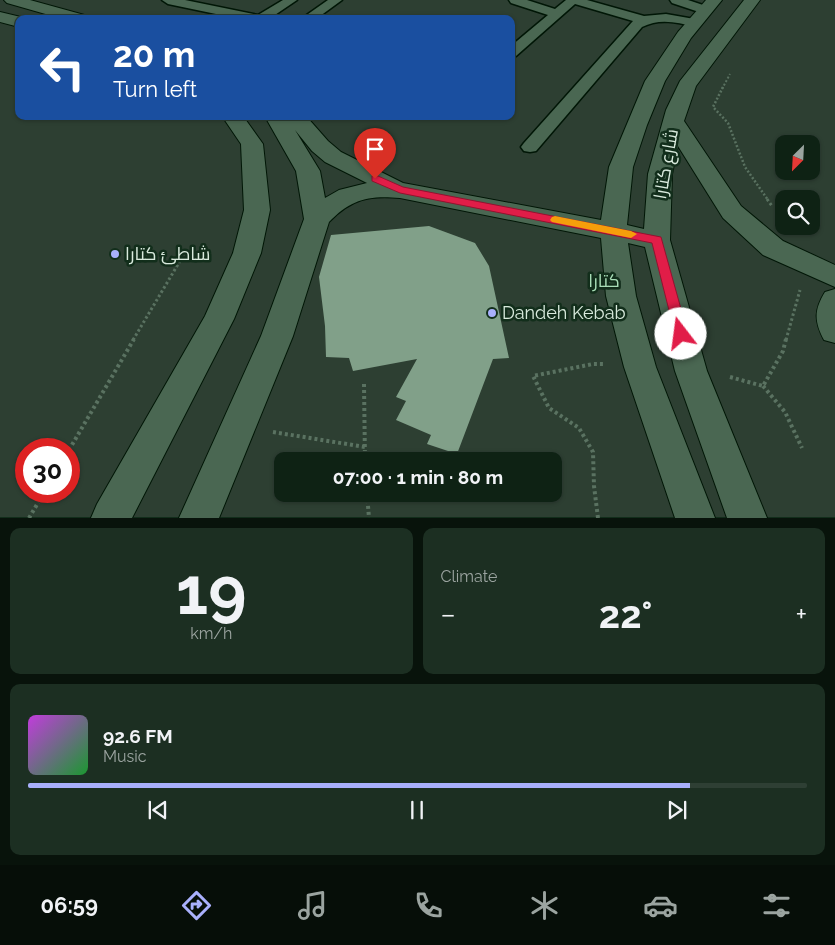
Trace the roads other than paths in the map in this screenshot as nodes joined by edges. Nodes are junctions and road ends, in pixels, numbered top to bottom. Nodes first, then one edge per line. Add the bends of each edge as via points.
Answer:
1 (12, 0) edge
2 (168, 0) edge
3 (291, 0) edge
4 (336, 0) edge
5 (515, 0) edge
6 (573, 0) edge
7 (676, 0) edge
8 (752, 0) edge
9 (239, 4) dead end
10 (705, 11) edge
11 (225, 12) junction
12 (557, 14) junction
13 (67, 15) edge
14 (240, 15) edge
15 (266, 15) edge
16 (313, 15) edge
17 (0, 17) edge
18 (643, 20) junction
19 (15, 21) edge
20 (515, 50) edge
21 (235, 120) edge
22 (278, 120) edge
23 (297, 120) edge
24 (673, 120) junction
25 (530, 146) dead end
26 (400, 190) junction
27 (318, 220) junction
28 (613, 230) junction
29 (657, 240) junction
30 (835, 278) edge
31 (835, 300) edge
32 (835, 331) edge
33 (111, 518) edge
34 (199, 518) edge
35 (695, 518) edge
36 (747, 518) edge

1 - 13 street
2 - 11 lane
3 - 15 lane
4 - 16 lane
5 - 12 lane
6 - 12 lane
6 - 18 lane
7 - 10 lane
8 - 24 street, شارع كتارا via 687,85
9 - 11 lane
10 - 18 lane
10 - 28 street, شارع كتارا via 666,63 636,125 621,167
11 - 14 lane
12 - 20 lane
17 - 19 street
18 - 25 lane
21 - 33 street via 252,144 256,210 247,253 220,319
22 - 27 street via 308,171
23 - 26 street via 333,157
24 - 29 street, شارع كتارا via 660,174
24 - 30 street via 732,212 773,248
26 - 27 street via 379,188 348,195 329,207
26 - 28 street
27 - 34 street via 277,336
28 - 29 street
28 - 35 street, شارع كتارا via 621,296 640,367
29 - 36 street, شارع كتارا via 691,371
31 - 32 street via 830,311

